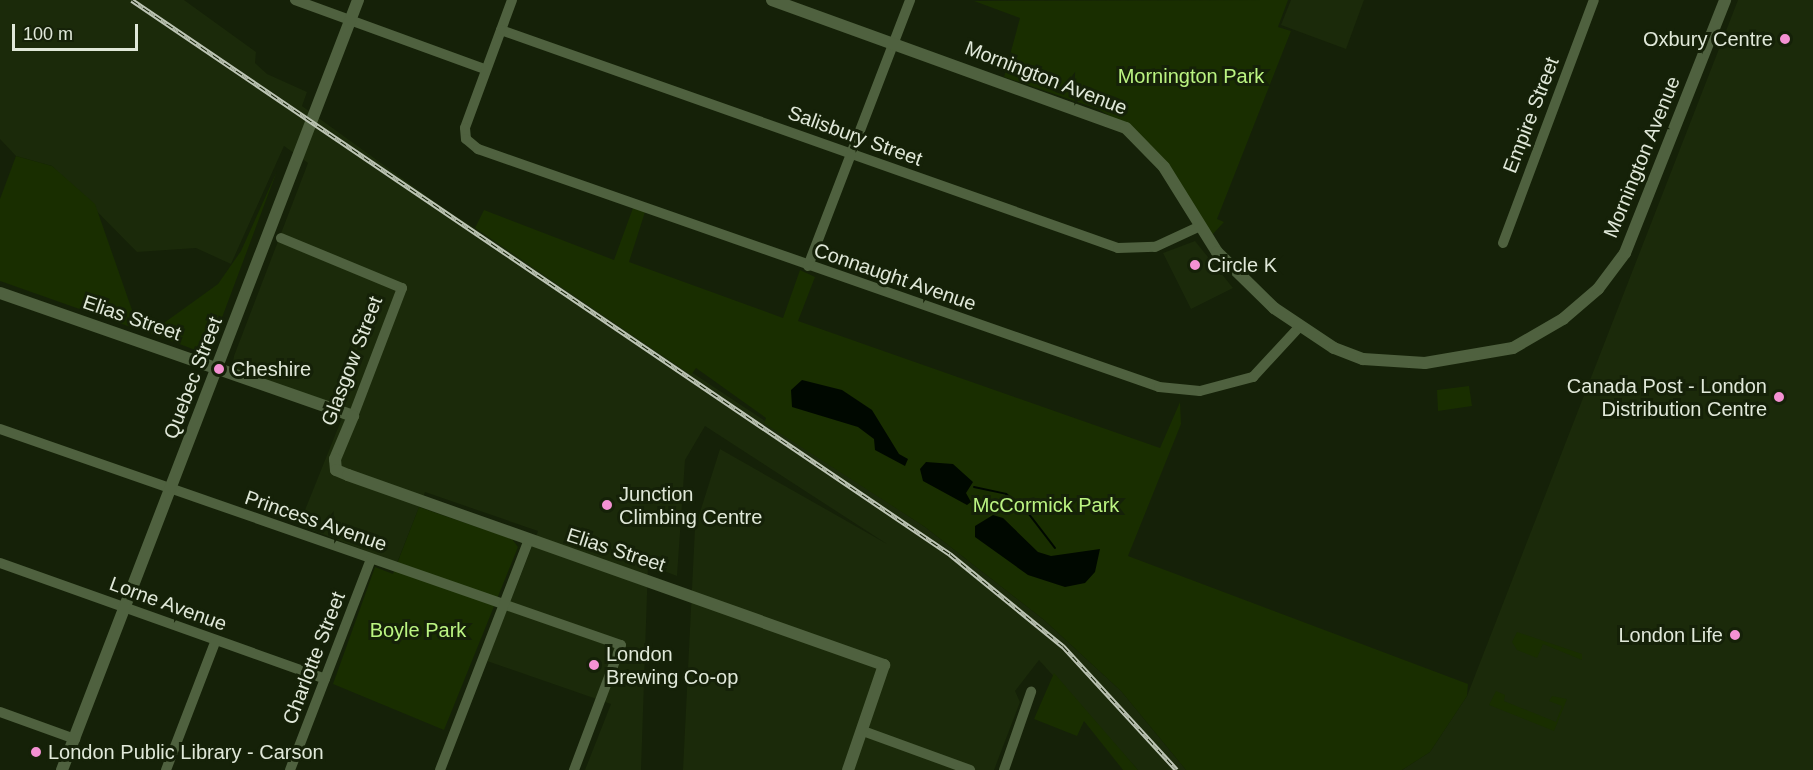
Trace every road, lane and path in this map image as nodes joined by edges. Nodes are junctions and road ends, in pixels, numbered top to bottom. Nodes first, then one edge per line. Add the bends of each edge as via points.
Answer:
1 (295, 0) edge
2 (358, 0) edge
3 (512, 0) edge
4 (910, 0) edge
5 (1594, 0) edge
6 (1725, 0) edge
7 (775, 1) edge
8 (350, 20) junction
9 (501, 30) junction
10 (894, 43) junction
11 (485, 69) junction
12 (851, 153) junction
13 (1198, 227) junction
14 (281, 238) dead end
15 (1503, 243) dead end
16 (808, 266) junction
17 (0, 293) edge
18 (1300, 326) junction
19 (219, 369) junction
20 (352, 416) junction
21 (0, 429) edge
22 (336, 470) joint
23 (171, 490) junction
24 (528, 542) junction
25 (371, 559) junction
26 (0, 563) edge
27 (504, 604) junction
28 (124, 608) junction
29 (216, 640) junction
30 (325, 679) junction
31 (1031, 692) dead end
32 (0, 712) edge
33 (863, 731) junction
34 (75, 739) junction
35 (62, 770) edge
36 (166, 770) edge
37 (290, 770) edge
38 (440, 770) edge
39 (574, 770) edge
40 (848, 770) edge
41 (970, 770) edge
42 (1004, 770) edge

1 - 8 street
2 - 8 street, Quebec Street
3 - 9 street
4 - 10 street
5 - 15 street, Empire Street
6 - 18 street, Mornington Avenue via 1625,253 1581,306 1513,348 1425,363 1363,359
7 - 10 street, Mornington Avenue
8 - 11 street
8 - 19 street, Quebec Street
9 - 11 street
9 - 12 street, Salisbury Street
10 - 12 street
10 - 13 street, Mornington Avenue via 1126,128 1164,167
11 - 16 street, Connaught Avenue via 465,128 466,139 478,149
12 - 13 street, Salisbury Street via 1118,248 1155,247
12 - 16 street
13 - 18 street, Mornington Avenue via 1235,274
14 - 20 street, Glasgow Street via 402,288
16 - 18 street, Connaught Avenue via 1160,387 1184,390 1253,377
17 - 19 street, Elias Street
19 - 20 street, Elias Street
19 - 23 street, Quebec Street
20 - 22 street, Glasgow Street via 335,459
21 - 23 street, Princess Avenue
22 - 24 street, Elias Street
23 - 25 street, Princess Avenue
23 - 28 street, Quebec Street
24 - 27 street
24 - 33 street, Elias Street via 884,665
25 - 27 street, Princess Avenue
25 - 30 street, Charlotte Street
26 - 28 street, Lorne Avenue
27 - 38 street
27 - 39 street, Princess Avenue via 621,645
28 - 29 street, Lorne Avenue
28 - 34 street, Quebec Street
29 - 30 street, Lorne Avenue
29 - 36 street
30 - 37 street, Charlotte Street
31 - 42 street
32 - 34 street
33 - 40 street
33 - 41 street
34 - 35 street, Quebec Street

